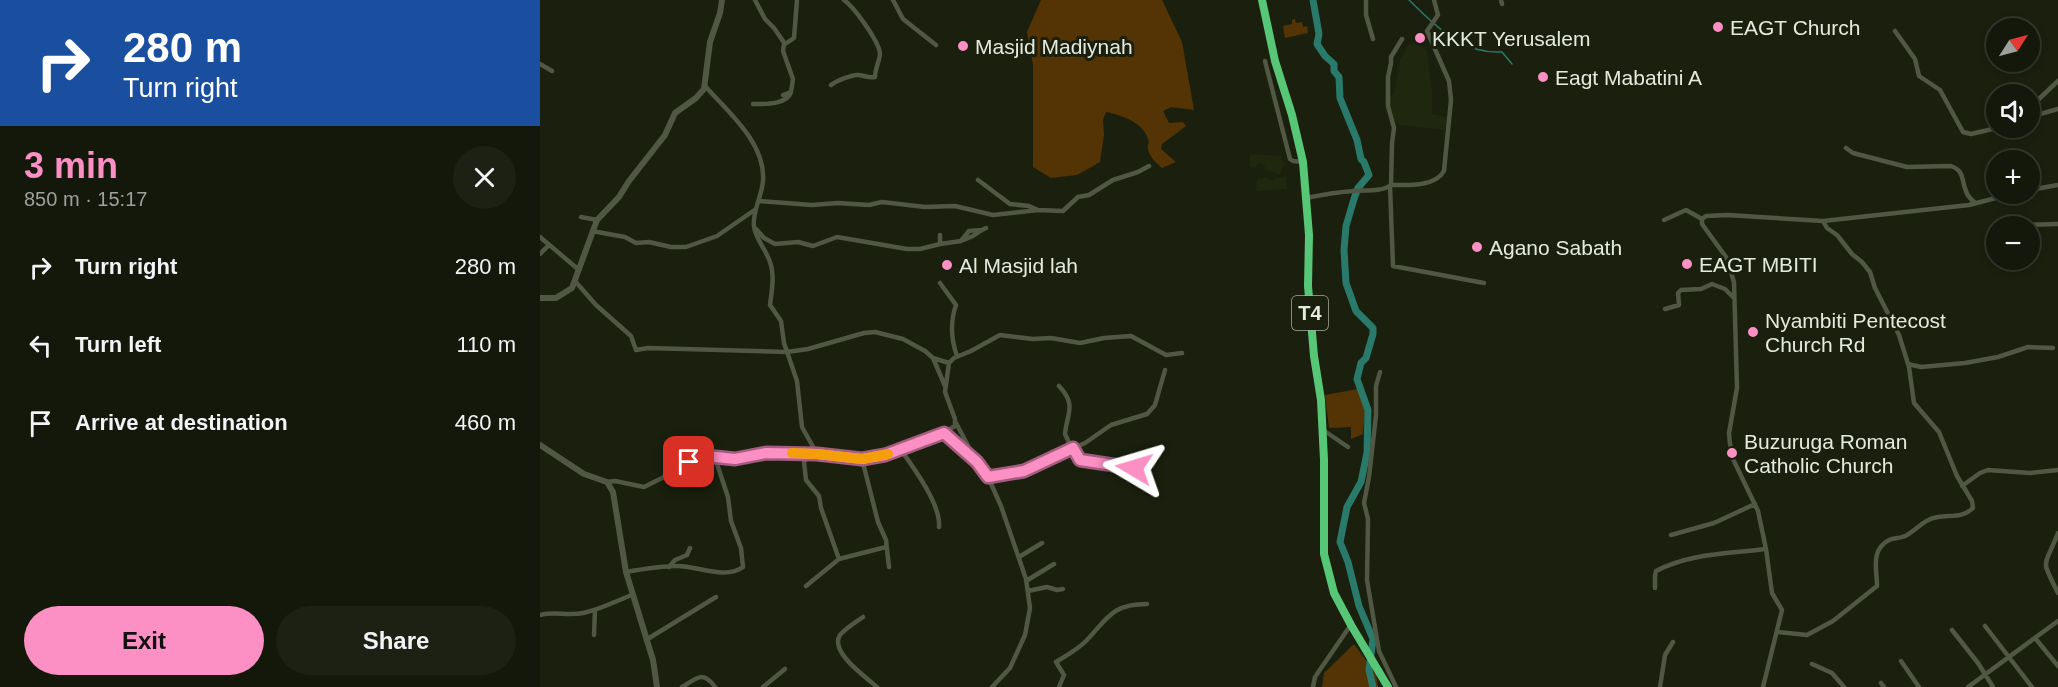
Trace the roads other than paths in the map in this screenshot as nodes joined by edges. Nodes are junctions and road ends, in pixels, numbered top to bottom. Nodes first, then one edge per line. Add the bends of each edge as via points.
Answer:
1 (722, 0) edge
2 (755, 0) edge
3 (797, 0) edge
4 (844, 0) edge
5 (893, 0) edge
6 (1262, 0) edge
7 (1366, 0) edge
8 (1434, 0) edge
9 (1895, 30) dead end
10 (1373, 39) dead end
11 (1402, 39) dead end
12 (784, 44) junction
13 (936, 45) dead end
14 (1275, 61) junction
15 (540, 64) edge
16 (552, 71) dead end
17 (2058, 81) edge
18 (831, 85) dead end
19 (705, 86) junction
20 (791, 92) junction
21 (783, 95) dead end
22 (2040, 98) edge
23 (753, 105) dead end
24 (2058, 109) edge
25 (2040, 114) edge
26 (1986, 131) edge
27 (1846, 148) dead end
28 (1303, 162) junction
29 (1149, 166) dead end
30 (978, 180) dead end
31 (2058, 185) edge
32 (1391, 186) junction
33 (2040, 188) edge
34 (1306, 198) junction
35 (1986, 200) edge
36 (759, 201) junction
37 (1975, 203) junction
38 (756, 209) junction
39 (1038, 210) junction
40 (581, 217) dead end
41 (1702, 219) junction
42 (597, 220) junction
43 (1664, 220) dead end
44 (1823, 222) junction
45 (753, 224) junction
46 (2058, 224) edge
47 (2040, 225) edge
48 (984, 229) dead end
49 (592, 231) junction
50 (940, 235) dead end
51 (540, 237) edge
52 (940, 244) junction
53 (549, 245) junction
54 (540, 254) edge
55 (579, 270) junction
56 (575, 281) junction
57 (940, 283) dead end
58 (1484, 283) dead end
59 (540, 298) edge
60 (1734, 298) junction
61 (1665, 309) dead end
62 (2053, 348) dead end
63 (787, 352) junction
64 (1182, 353) dead end
65 (957, 356) junction
66 (933, 358) junction
67 (950, 363) junction
68 (1908, 364) junction
69 (1165, 370) dead end
70 (1380, 372) dead end
71 (945, 386) junction
72 (1059, 386) dead end
73 (956, 423) junction
74 (1323, 430) junction
75 (944, 433) junction
76 (540, 445) edge
77 (1348, 447) dead end
78 (1072, 449) junction
79 (901, 450) junction
80 (810, 454) junction
81 (817, 454) junction
82 (714, 455) junction
83 (862, 459) junction
84 (977, 462) junction
85 (1134, 468) dead end
86 (2058, 470) edge
87 (988, 477) junction
88 (607, 482) junction
89 (1962, 486) junction
90 (1755, 504) junction
91 (939, 527) dead end
92 (2058, 533) edge
93 (1671, 535) dead end
94 (1042, 543) dead end
95 (886, 547) junction
96 (690, 548) dead end
97 (1766, 549) junction
98 (1019, 557) junction
99 (839, 559) junction
100 (1054, 564) dead end
101 (669, 567) junction
102 (889, 567) dead end
103 (626, 572) junction
104 (1026, 581) junction
105 (807, 586) dead end
106 (1655, 588) dead end
107 (1064, 589) dead end
108 (1028, 591) junction
109 (2058, 593) edge
110 (632, 595) junction
111 (716, 597) dead end
112 (1147, 604) dead end
113 (595, 610) junction
114 (540, 615) edge
115 (863, 616) dead end
116 (2058, 621) edge
117 (1351, 626) junction
118 (1985, 626) dead end
119 (1952, 630) dead end
120 (1777, 632) junction
121 (594, 635) dead end
122 (2035, 638) junction
123 (646, 640) junction
124 (1673, 642) dead end
125 (2010, 656) junction
126 (1901, 661) dead end
127 (1812, 664) dead end
128 (2058, 666) edge
129 (785, 669) dead end
130 (1985, 675) junction
131 (657, 687) edge
132 (682, 687) edge
133 (715, 687) edge
134 (763, 687) edge
135 (878, 687) edge
136 (992, 687) edge
137 (1060, 687) edge
138 (1313, 687) edge
139 (1388, 687) edge
140 (1396, 687) edge
141 (1660, 687) edge
142 (1762, 687) edge
143 (1844, 687) edge
144 (1919, 687) edge
145 (1968, 687) edge
146 (1993, 687) edge
147 (2032, 687) edge

1 - 19 main road via 710,42
2 - 12 street
3 - 12 street via 794,38
4 - 18 street via 872,33 879,57 875,76 853,75
5 - 13 street via 903,19
6 - 14 highway, T4
7 - 10 street
8 - 32 street via 1438,15 1427,32 1449,81 1451,100 1444,171 1432,181
9 - 26 street via 1915,59 1919,76 1940,90 1963,132
11 - 32 street via 1391,57 1388,77 1388,111 1394,126
12 - 20 street via 793,75
14 - 28 highway, T4
14 - 28 street via 1262,62 1290,159
15 - 16 street
17 - 22 street
19 - 36 street via 752,140 763,172
19 - 42 main road via 675,113 665,135
20 - 21 street
20 - 23 street via 785,100
24 - 25 street
27 - 37 street via 1906,167 1958,168 1966,193
28 - 34 highway, T4
29 - 39 street via 1078,197 1065,210
30 - 39 street via 1006,202
31 - 33 street
32 - 34 street
32 - 58 street via 1393,266
34 - 74 highway, T4 via 1308,286
35 - 37 street
36 - 38 street
36 - 39 street via 955,206 993,215
37 - 44 street
38 - 45 street
38 - 49 street via 717,236 686,247 636,243
40 - 42 street
41 - 43 street via 1686,210
41 - 44 street via 1727,215
41 - 60 street via 1731,267
42 - 49 main road
44 - 68 street via 1870,272
45 - 52 street via 775,244 798,242 813,246 837,237 908,249
45 - 63 street via 769,259 774,286 770,305 781,321
46 - 47 street
48 - 52 street via 961,241
49 - 55 main road
50 - 52 street
51 - 53 street
53 - 54 street
53 - 55 street
55 - 56 main road
56 - 59 main road via 572,288 556,298
56 - 63 street via 631,336 636,350
57 - 65 street via 956,304 952,335
60 - 61 street via 1712,284 1681,290 1679,305
60 - 90 street via 1737,388 1729,437 1733,459
62 - 68 street via 2028,346 1965,363 1921,367
63 - 66 street via 875,332 903,339
63 - 81 street via 798,387 802,427
64 - 65 street via 1166,356 1128,335 1080,343 1002,335
65 - 67 street
66 - 67 street
66 - 71 street
67 - 71 street
68 - 89 street via 1914,403 1939,432
69 - 78 street via 1147,414 1111,425
70 - 140 street via 1364,503 1368,519 1367,580 1379,651
71 - 73 street
72 - 78 street via 1070,403 1065,435
73 - 75 street
73 - 84 street
74 - 77 street
74 - 117 highway, T4 via 1324,554 1334,592
75 - 79 street
75 - 84 street
76 - 88 main road via 584,474
78 - 85 street via 1080,460
78 - 87 street via 1024,471
79 - 83 street
79 - 91 street via 928,492
80 - 81 street
80 - 82 street via 766,453 735,459
80 - 99 street via 804,462 806,480 819,496
81 - 83 street
82 - 88 street via 689,462 644,487
82 - 101 street via 741,548 742,567 730,572
83 - 95 street
84 - 87 street
86 - 89 street via 1988,470
87 - 98 street
88 - 103 main road via 613,492
89 - 120 street via 1972,501 1972,510 1923,521 1903,537 1888,540 1875,562 1877,586 1866,596 1807,635
90 - 93 street via 1714,523
90 - 97 street
92 - 109 street via 2045,566
94 - 98 street
95 - 99 street
95 - 102 street
96 - 101 street via 687,555
97 - 106 street via 1682,561 1656,572
97 - 120 street via 1772,593 1782,610
98 - 104 street
99 - 105 street
100 - 104 street
101 - 103 street
103 - 110 main road
104 - 108 street
107 - 108 street
108 - 136 street via 1030,608 1024,638 1010,668
110 - 113 street
110 - 123 main road
111 - 123 street
112 - 137 street via 1116,609 1082,645 1056,662 1064,675
113 - 114 street
113 - 121 street
115 - 135 street via 842,633 838,645 842,655
116 - 122 street
117 - 138 street
117 - 139 highway, T4
118 - 125 street
119 - 130 street
120 - 142 street
122 - 125 street
122 - 128 street
123 - 131 main road
124 - 141 street via 1665,655
125 - 130 street
125 - 147 street
126 - 144 street
127 - 143 street via 1832,673
129 - 134 street
130 - 145 street
130 - 146 street
132 - 133 street via 699,677 708,678

